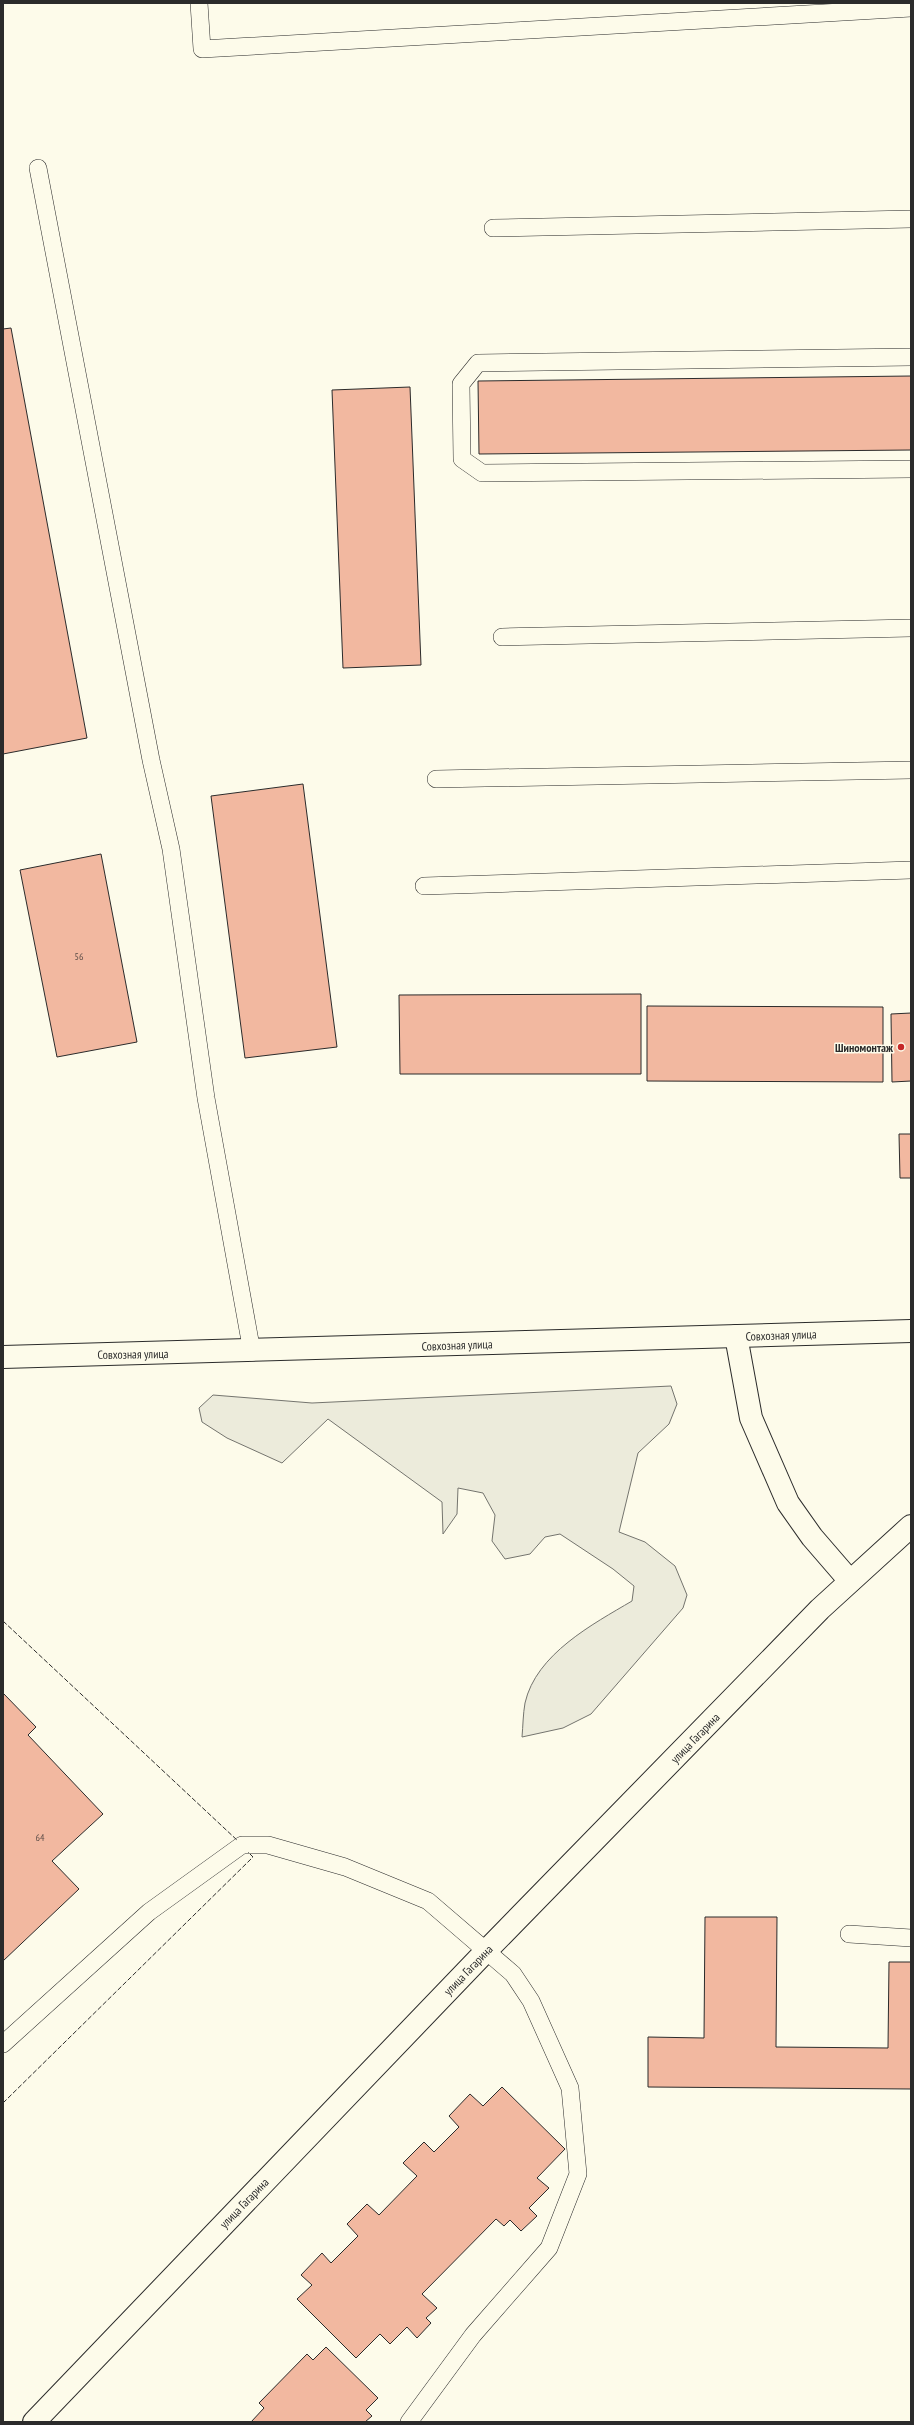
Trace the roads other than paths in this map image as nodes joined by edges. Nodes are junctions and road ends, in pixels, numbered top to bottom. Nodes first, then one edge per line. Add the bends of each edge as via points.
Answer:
1 (200, 3) edge
2 (911, 8) edge
3 (38, 168) dead end
4 (911, 219) edge
5 (493, 228) dead end
6 (911, 357) edge
7 (911, 469) edge
8 (911, 628) edge
9 (502, 637) dead end
10 (911, 770) edge
11 (436, 779) dead end
12 (911, 870) edge
13 (424, 886) dead end
14 (911, 1331) edge
15 (736, 1336) junction
16 (252, 1352) junction
17 (3, 1357) edge
18 (911, 1526) edge
19 (850, 1581) junction
20 (849, 1934) dead end
21 (911, 1938) edge
22 (487, 1950) junction
23 (3, 2044) edge
24 (34, 2422) edge
25 (408, 2422) edge

1 - 2 lane via 202,49
3 - 16 lane via 150,760 171,849 206,1098
4 - 5 lane
6 - 7 lane via 478,363 460,384 462,459 482,473
8 - 9 lane
10 - 11 lane
12 - 13 lane
14 - 15 street, Совхозная улица
15 - 16 street, Совхозная улица
15 - 19 street via 751,1418 788,1503 812,1537
16 - 17 street, Совхозная улица
18 - 19 street, улица Гагарина
19 - 22 street, улица Гагарина
20 - 21 lane
22 - 23 lane via 428,1901 317,1859 268,1845 242,1845 149,1912
22 - 24 street, улица Гагарина
22 - 25 lane via 513,1974 531,2001 570,2088 578,2174 549,2248 473,2335

